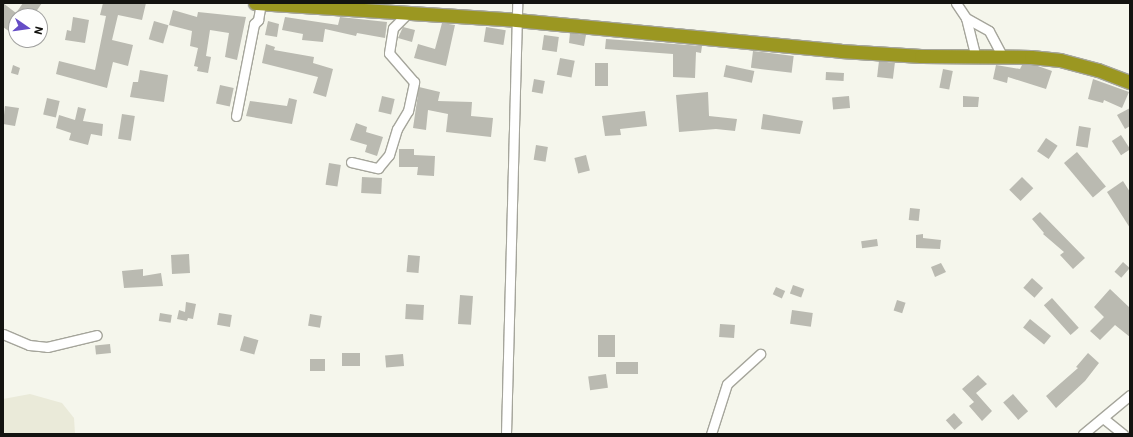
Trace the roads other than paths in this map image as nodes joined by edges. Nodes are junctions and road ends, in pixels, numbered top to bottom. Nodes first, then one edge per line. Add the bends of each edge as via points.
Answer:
1 (255, 3) edge
2 (261, 3) edge
3 (517, 3) edge
4 (956, 3) edge
5 (408, 14) junction
6 (966, 18) junction
7 (516, 20) junction
8 (974, 55) junction
9 (1002, 55) junction
10 (1130, 82) edge
11 (236, 116) dead end
12 (351, 162) dead end
13 (3, 334) edge
14 (97, 334) dead end
15 (760, 354) dead end
16 (1130, 395) edge
17 (1104, 418) junction
18 (506, 434) edge
19 (711, 434) edge
20 (1083, 434) edge
21 (1123, 434) edge

1 - 2 highway
2 - 5 highway
2 - 11 street via 258,20 254,24
3 - 7 street
4 - 6 street
5 - 7 highway
5 - 12 street via 393,28 389,53 414,82 408,111 397,129 389,154 378,168
6 - 8 street
6 - 9 street via 989,31
7 - 8 highway via 841,51 921,56
7 - 18 street via 516,105 510,222
8 - 9 highway
9 - 10 highway via 1060,60
13 - 14 street via 29,345 47,347
15 - 19 street via 727,384
16 - 17 street
17 - 20 street
17 - 21 street

